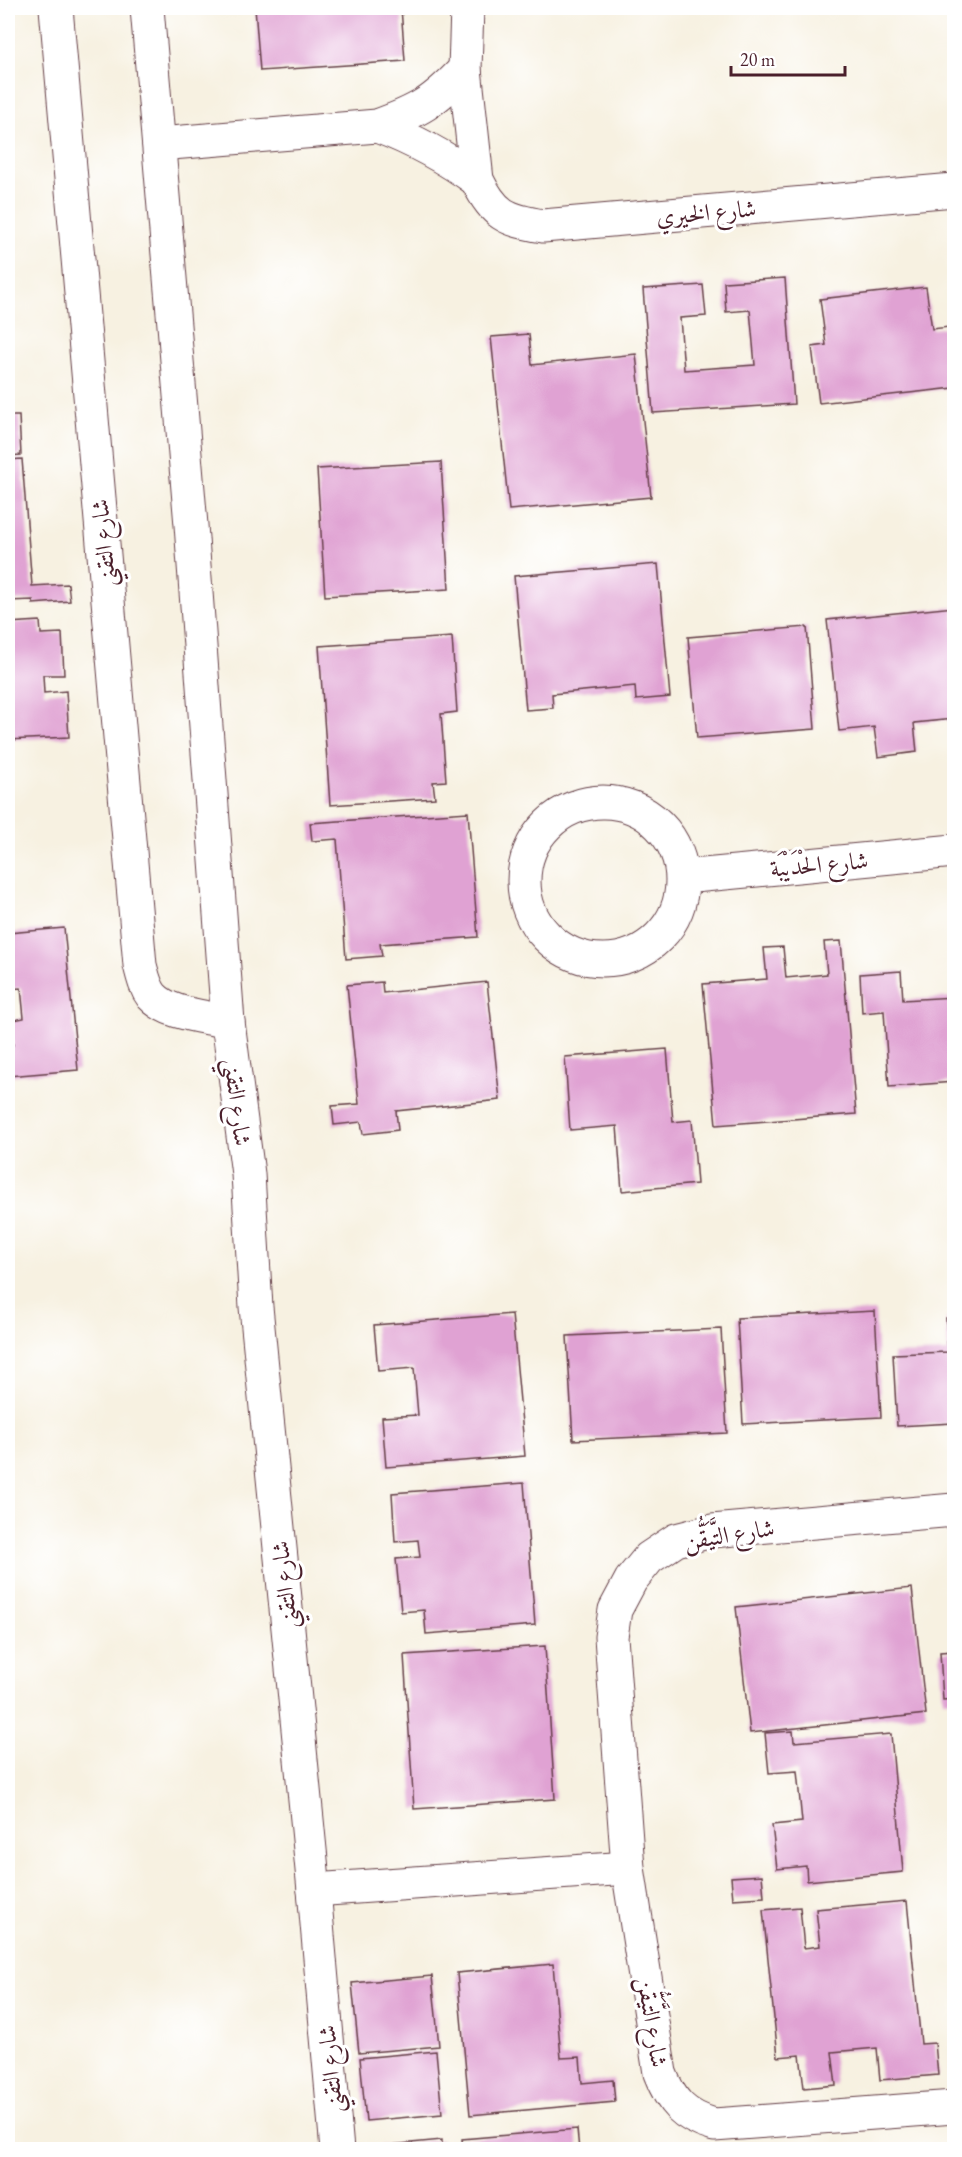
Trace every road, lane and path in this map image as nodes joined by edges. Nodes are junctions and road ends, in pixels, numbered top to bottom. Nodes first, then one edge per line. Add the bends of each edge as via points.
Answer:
1 (56, 8) edge
2 (147, 8) edge
3 (467, 8) edge
4 (465, 69) junction
5 (376, 126) junction
6 (159, 144) junction
7 (477, 180) junction
8 (954, 190) edge
9 (954, 851) edge
10 (683, 876) junction
11 (228, 1022) junction
12 (954, 1510) edge
13 (628, 1868) junction
14 (314, 1890) junction
15 (954, 2107) edge
16 (337, 2150) edge

1 - 11 street, شارع التقني via 140,965 153,997 171,1008
2 - 6 street, شارع التقني
3 - 4 street, شارع الخيري
4 - 5 street, شارع الخيري via 441,95 410,114
4 - 7 street, شارع الخيري
5 - 6 street, شارع الخيري
5 - 7 street, شارع الخيري via 446,158
6 - 11 street, شارع التقني
7 - 8 street, شارع الخيري via 498,213 543,226
9 - 10 street, شارع الحْدَيْبَة
10 - 10 street via 674,845 653,819 623,804 589,803 559,815 535,838 524,870 526,902 542,932 568,953 600,961 633,956 660,938 678,909
11 - 14 street, شارع التقني via 248,1174 256,1307
12 - 13 street, شارع التَّيَقُّن via 712,1531 676,1540 649,1558 615,1611 611,1637
13 - 14 street
13 - 15 street, شارع التَّيَقُّن via 660,2073 666,2089 686,2114 714,2125 729,2125
14 - 16 street, شارع التقني

